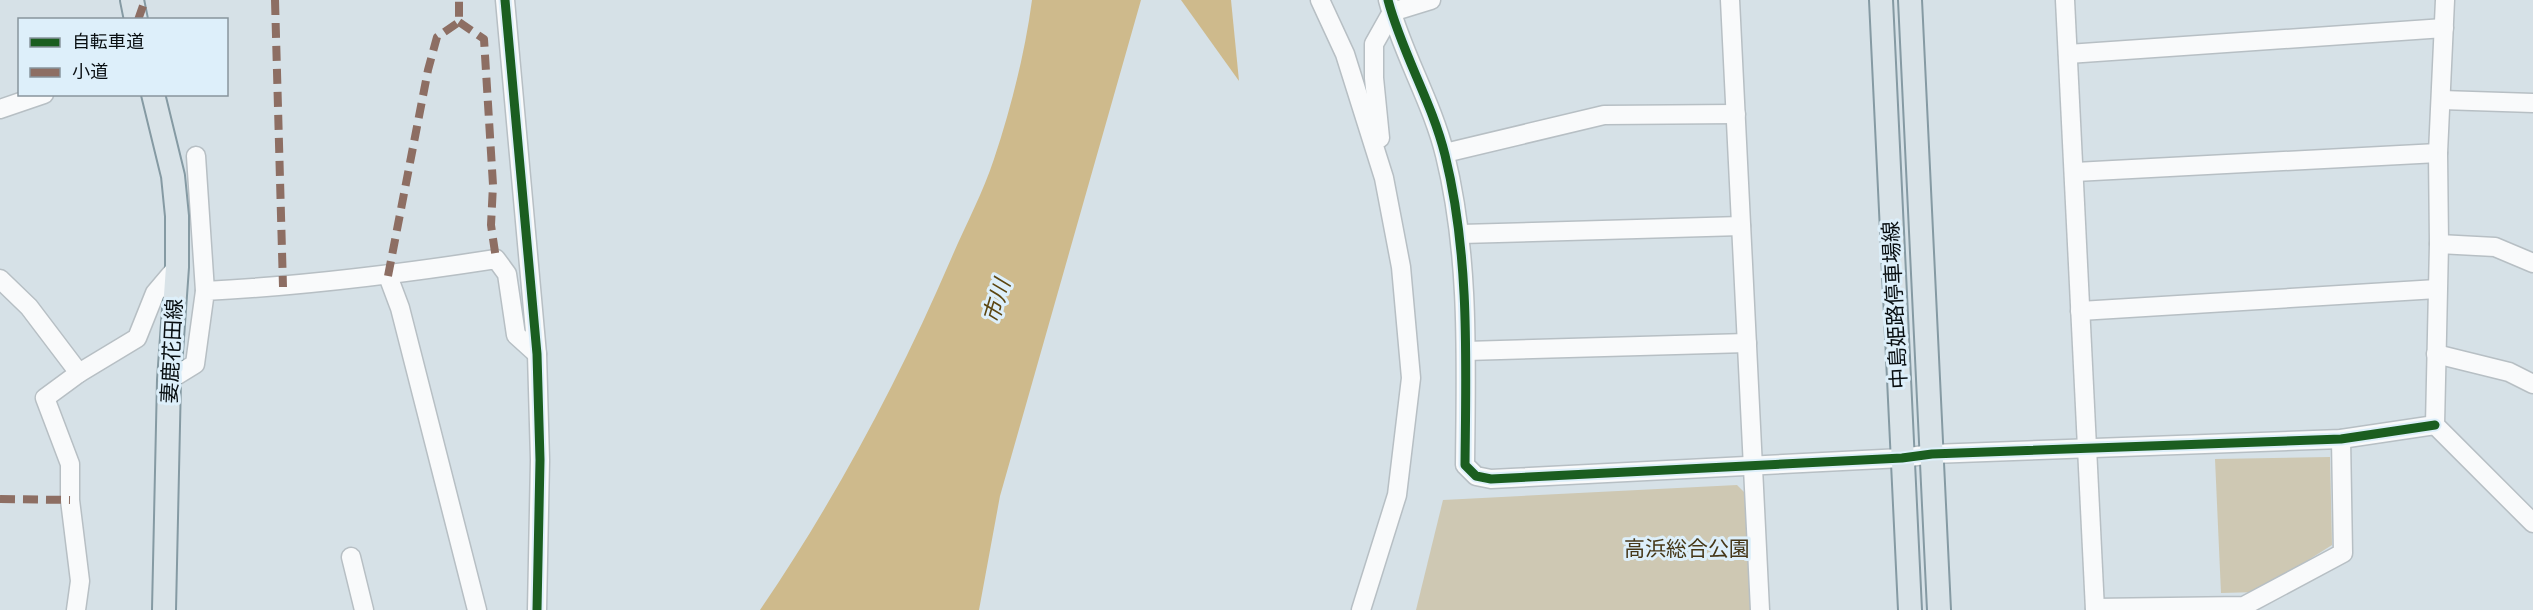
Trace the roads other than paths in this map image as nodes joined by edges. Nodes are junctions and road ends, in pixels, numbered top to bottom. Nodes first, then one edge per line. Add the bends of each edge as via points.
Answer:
1 (132, 0) edge
2 (505, 0) edge
3 (1320, 0) edge
4 (1431, 0) edge
5 (1730, 0) edge
6 (1881, 0) edge
7 (1910, 0) edge
8 (2065, 0) edge
9 (2445, 0) edge
10 (1390, 6) edge
11 (136, 18) edge
12 (2444, 28) junction
13 (2068, 54) junction
14 (38, 96) edge
15 (153, 96) edge
16 (2442, 100) junction
17 (2533, 103) edge
18 (0, 109) edge
19 (1736, 114) junction
20 (1445, 153) junction
21 (2438, 153) junction
22 (196, 156) dead end
23 (2075, 172) junction
24 (1384, 178) junction
25 (201, 207) junction
26 (177, 216) junction
27 (1741, 226) junction
28 (1461, 234) junction
29 (2439, 244) junction
30 (2533, 263) edge
31 (177, 267) junction
32 (388, 276) junction
33 (0, 279) edge
34 (2437, 289) junction
35 (205, 291) junction
36 (2080, 310) junction
37 (1747, 342) junction
38 (1466, 351) junction
39 (537, 354) junction
40 (2436, 354) junction
41 (80, 373) junction
42 (169, 380) junction
43 (2533, 384) edge
44 (2434, 425) junction
45 (2341, 439) junction
46 (2086, 449) junction
47 (1932, 454) junction
48 (1902, 458) junction
49 (1753, 465) junction
50 (2533, 523) edge
51 (351, 557) dead end
52 (2245, 608) edge
53 (2095, 609) edge
54 (76, 610) edge
55 (164, 610) edge
56 (364, 610) edge
57 (477, 610) edge
58 (537, 610) edge
59 (1361, 610) edge
60 (1760, 610) edge
61 (1910, 610) edge
62 (1939, 610) edge

1 - 11 main road
2 - 39 street
3 - 24 street via 1346,54
4 - 10 street
5 - 19 street
6 - 48 main road, 中島姫路停車場線
7 - 47 main road, 中島姫路停車場線
8 - 13 street
9 - 12 street
10 - 20 street
10 - 24 street via 1374,44
12 - 13 street
12 - 16 street
13 - 23 street
14 - 18 street
15 - 26 main road, 妻鹿花田線 via 173,176
16 - 17 street
16 - 21 street
19 - 20 street via 1604,115
19 - 27 street
20 - 28 street
21 - 23 street
21 - 29 street
22 - 25 street
23 - 36 street
24 - 59 street via 1401,267 1411,378 1397,495
25 - 26 street
25 - 35 street
26 - 31 main road, 妻鹿花田線
27 - 28 street
27 - 37 street
28 - 38 street
29 - 30 street via 2495,247
29 - 34 street
31 - 41 street via 155,292 137,338
31 - 42 main road, 妻鹿花田線
32 - 35 street
32 - 39 street via 496,259 507,274 516,335
32 - 57 street via 400,308
33 - 41 street via 29,307
34 - 36 street
34 - 40 street
35 - 42 street via 195,364
36 - 46 street
37 - 38 street
37 - 49 street
38 - 49 street via 1465,465 1476,476 1491,479
39 - 58 street
40 - 43 street via 2509,372
40 - 44 street
41 - 54 street via 45,398 70,464 70,500 80,582
42 - 55 main road, 妻鹿花田線
44 - 45 street
44 - 50 street
45 - 46 street
45 - 52 street via 2343,553
46 - 47 street
46 - 53 street
47 - 48 street
47 - 62 main road, 中島姫路停車場線
48 - 49 street
48 - 61 main road, 中島姫路停車場線
49 - 60 street
51 - 56 street
52 - 53 street

